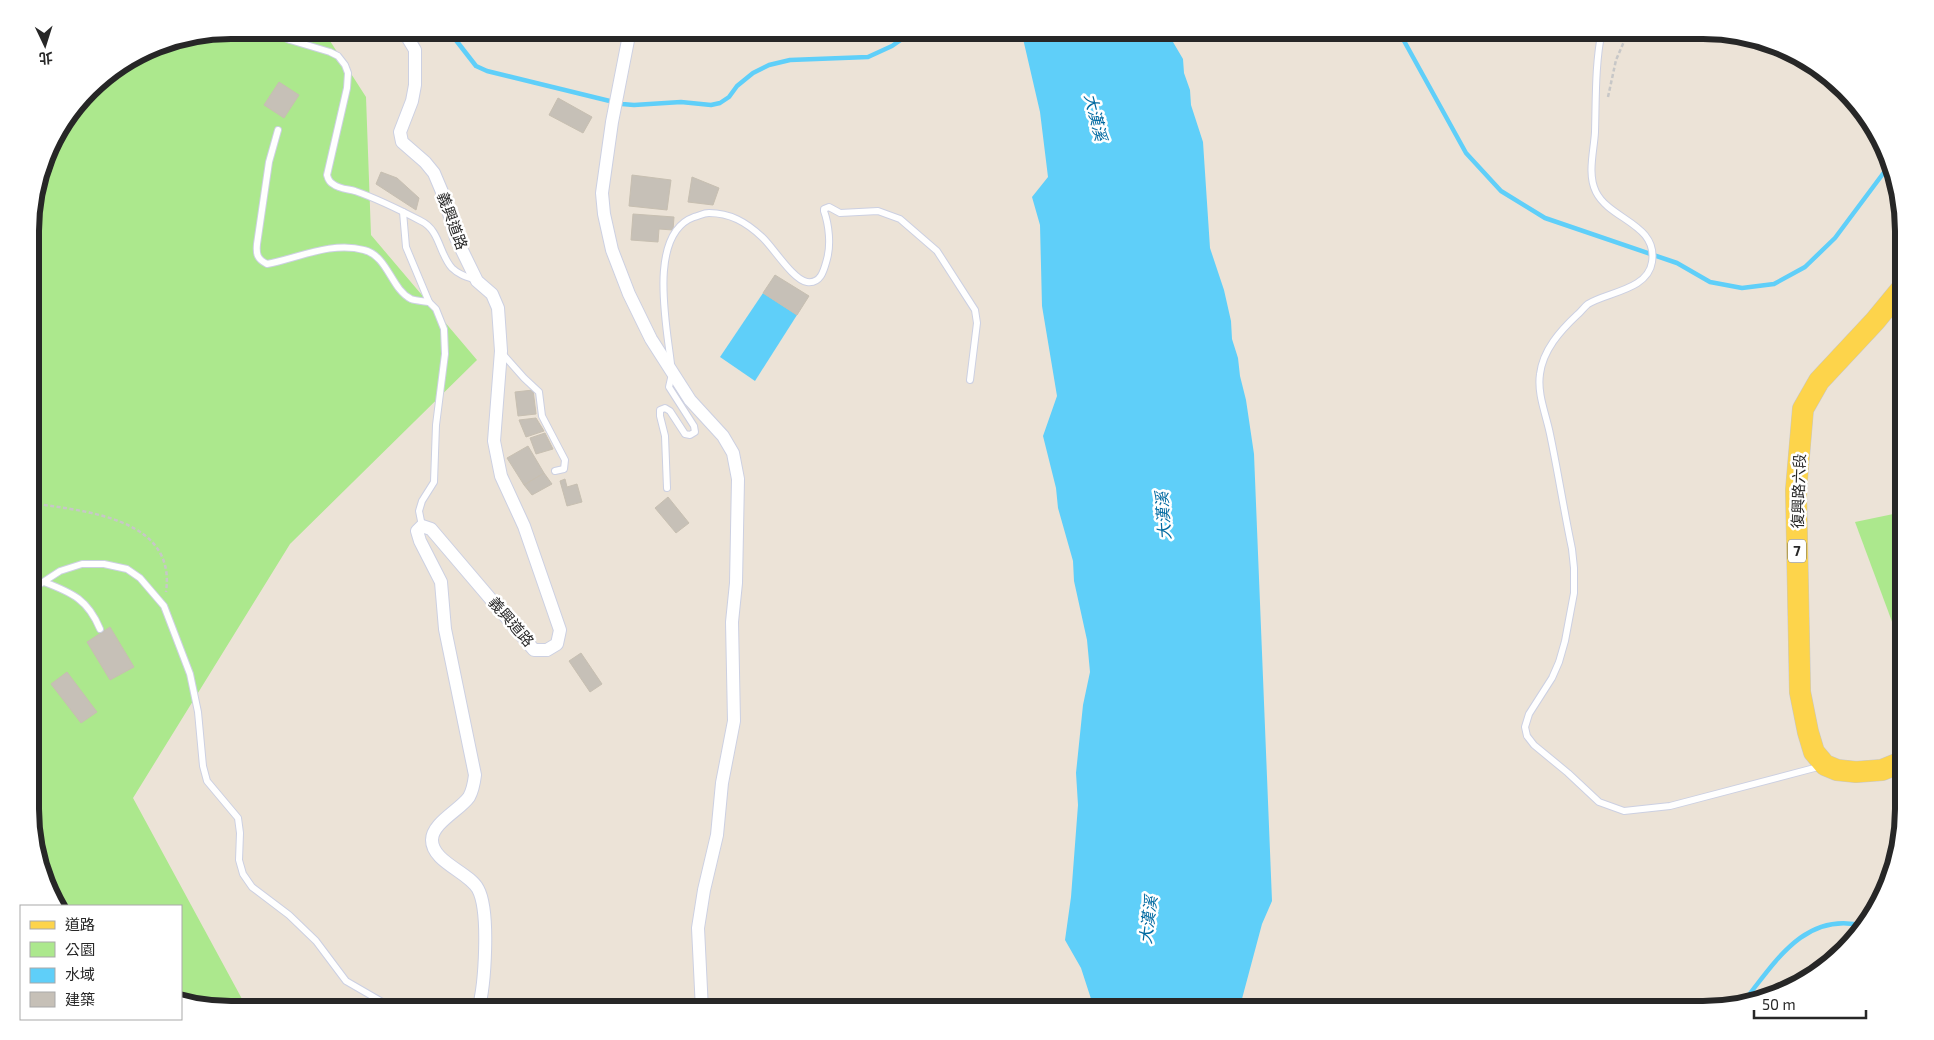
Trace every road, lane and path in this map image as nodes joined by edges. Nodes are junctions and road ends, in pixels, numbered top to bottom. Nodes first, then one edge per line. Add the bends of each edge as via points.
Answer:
1 (288, 39) edge
2 (408, 39) edge
3 (628, 39) edge
4 (1601, 39) edge
5 (1625, 39) edge
6 (1606, 103) dead end
7 (278, 130) dead end
8 (403, 212) junction
9 (477, 281) junction
10 (1895, 296) edge
11 (429, 302) junction
12 (500, 351) junction
13 (672, 373) junction
14 (970, 380) dead end
15 (555, 471) dead end
16 (667, 488) dead end
17 (39, 504) edge
18 (422, 526) junction
19 (44, 582) junction
20 (39, 585) edge
21 (164, 606) junction
22 (100, 629) dead end
23 (1825, 765) junction
24 (1895, 765) edge
25 (380, 1001) edge
26 (481, 1001) edge
27 (702, 1001) edge

1 - 8 lane via 338,56 348,74 327,175 329,181
2 - 9 street, 義興道路 via 414,50 415,85 400,132 402,142 434,173 456,238
3 - 13 street via 605,165 604,214 612,250 629,294
4 - 23 lane via 1591,178 1606,206 1645,233 1651,245 1652,262 1638,282 1588,304 1560,331 1543,358 1539,376 1540,395 1572,549 1574,592 1559,662 1530,714 1525,727 1527,736 1599,802 1624,811 1670,806
5 - 6 path via 1616,60
7 - 11 lane via 269,162 257,244 256,254 260,260 267,264 331,248 366,250 378,257 404,294 412,300
8 - 9 lane via 431,228 452,268
8 - 11 lane via 406,246
9 - 12 street, 義興道路 via 492,294 498,308
10 - 23 main road, 復興路六段 / 7 via 1819,381 1804,409 1796,490 1800,692 1814,752
11 - 18 lane via 436,309 444,330 445,354 436,425 434,482 419,511
12 - 15 lane via 539,392 542,416 564,460 564,469
12 - 18 street, 義興道路 via 494,442 501,476 524,526 554,609 560,630 557,644 547,650 534,650 430,530
13 - 14 lane via 664,300 665,256 685,220 705,213 739,218 762,236 798,278 807,282 817,280 823,274 829,252 824,211 829,206 840,213 878,211 900,219 936,252 975,310
13 - 16 lane via 669,387 695,432 685,434 670,411 660,410 665,436
13 - 27 street via 690,400 723,436 733,453 738,479 732,622 734,721 722,784 718,835 698,928
17 - 21 path via 95,513 132,526 152,542 164,563 167,586
18 - 26 street via 417,531 420,541 441,582 445,629 475,775 468,798 437,827 432,840 436,851 446,862 478,887 484,901
19 - 20 lane
19 - 21 lane via 60,571 82,564 104,564 127,569 140,578
19 - 22 lane via 79,599 94,616
21 - 25 lane via 190,674 207,781 238,818 239,860 243,874 252,886 316,941 346,982
23 - 24 main road via 1856,772 1882,770

